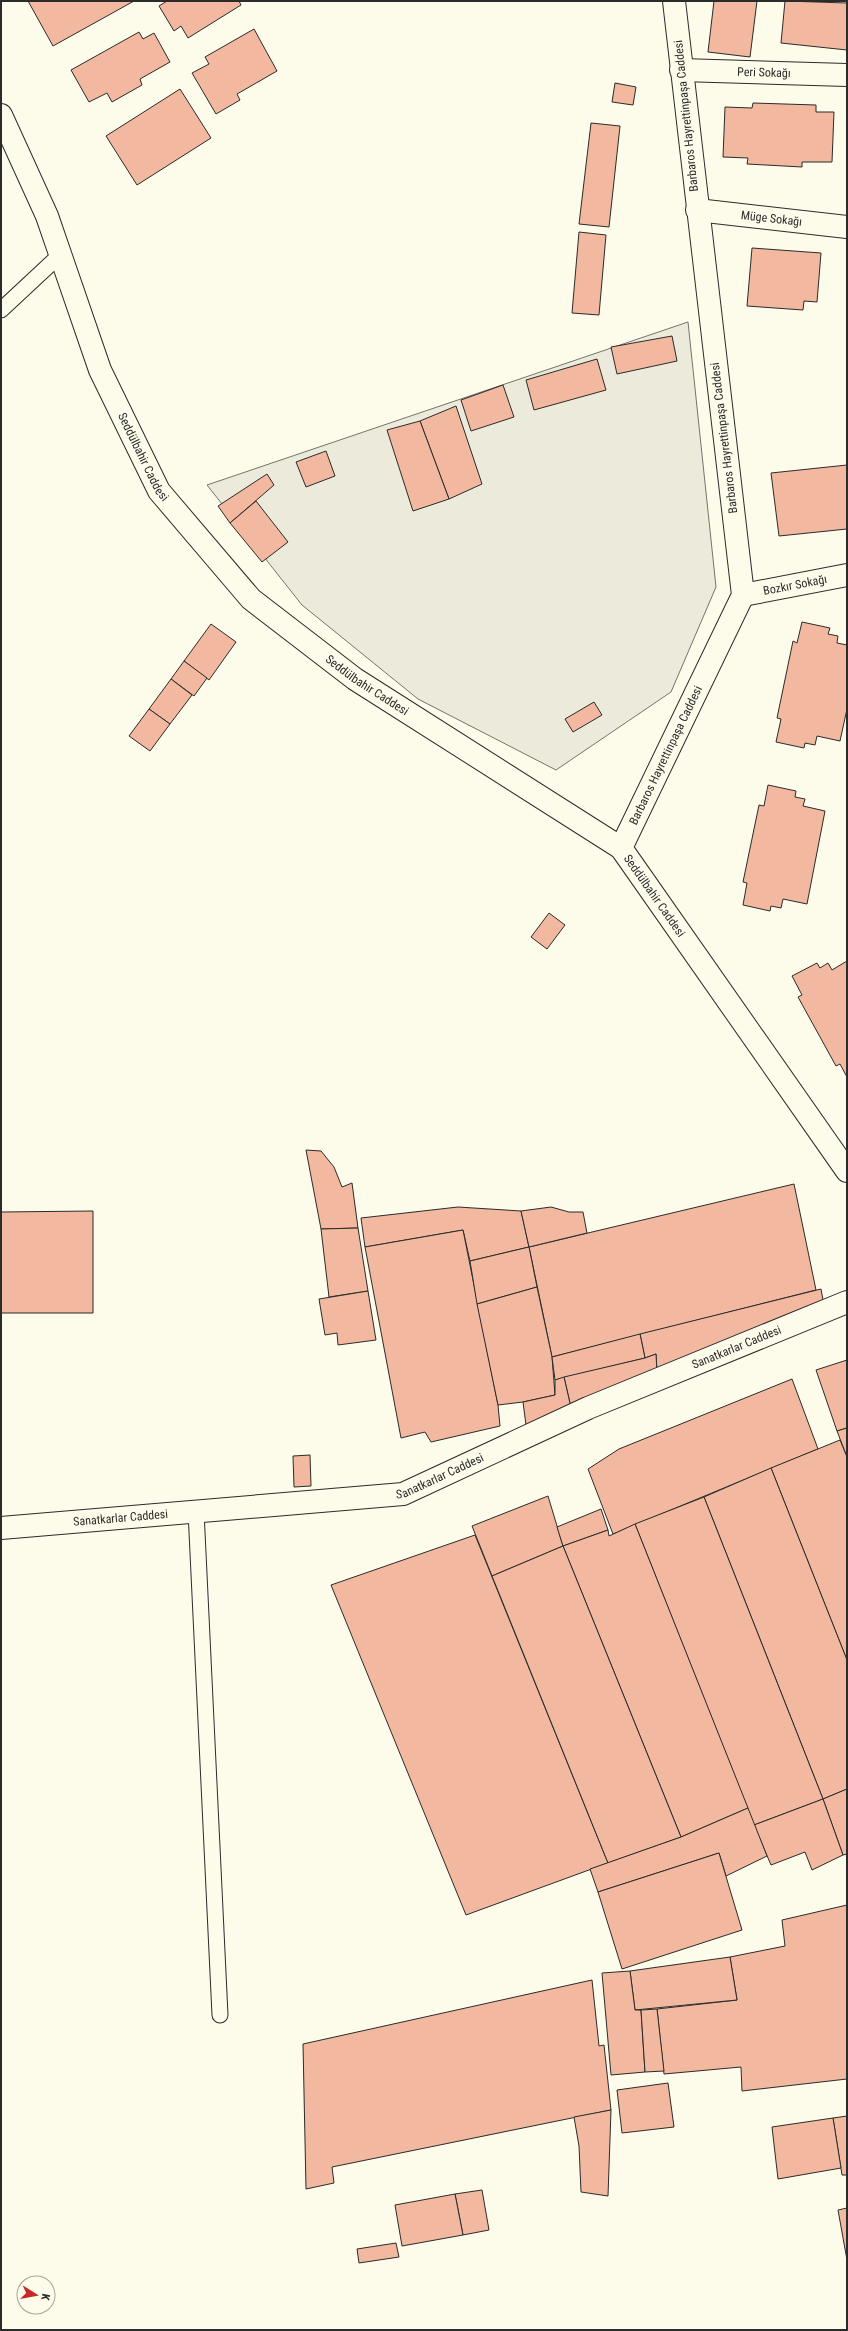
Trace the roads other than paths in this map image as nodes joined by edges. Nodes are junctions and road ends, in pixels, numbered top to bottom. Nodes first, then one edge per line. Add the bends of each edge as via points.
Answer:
1 (674, 1) edge
2 (681, 70) junction
3 (847, 75) edge
4 (1, 115) edge
5 (697, 210) junction
6 (847, 227) edge
7 (60, 255) junction
8 (1, 310) edge
9 (847, 574) edge
10 (743, 595) junction
11 (622, 848) junction
12 (847, 1171) edge
13 (847, 1302) edge
14 (196, 1511) junction
15 (1, 1528) edge
16 (220, 2015) dead end

1 - 2 street, Barbaros Hayrettinpaşa Caddesi
2 - 3 street, Peri Sokağı
2 - 5 street, Barbaros Hayrettinpaşa Caddesi
4 - 7 street, Seddülbahir Caddesi via 47,216
5 - 6 street, Müge Sokağı
5 - 10 street, Barbaros Hayrettinpaşa Caddesi
7 - 8 lane
7 - 11 street, Seddülbahir Caddesi via 100,370 159,491 251,599 355,679
9 - 10 street, Bozkır Sokağı
10 - 11 street, Barbaros Hayrettinpaşa Caddesi
11 - 12 street, Seddülbahir Caddesi
13 - 14 street, Sanatkarlar Caddesi via 588,1408 403,1494
14 - 15 street, Sanatkarlar Caddesi
14 - 16 lane

